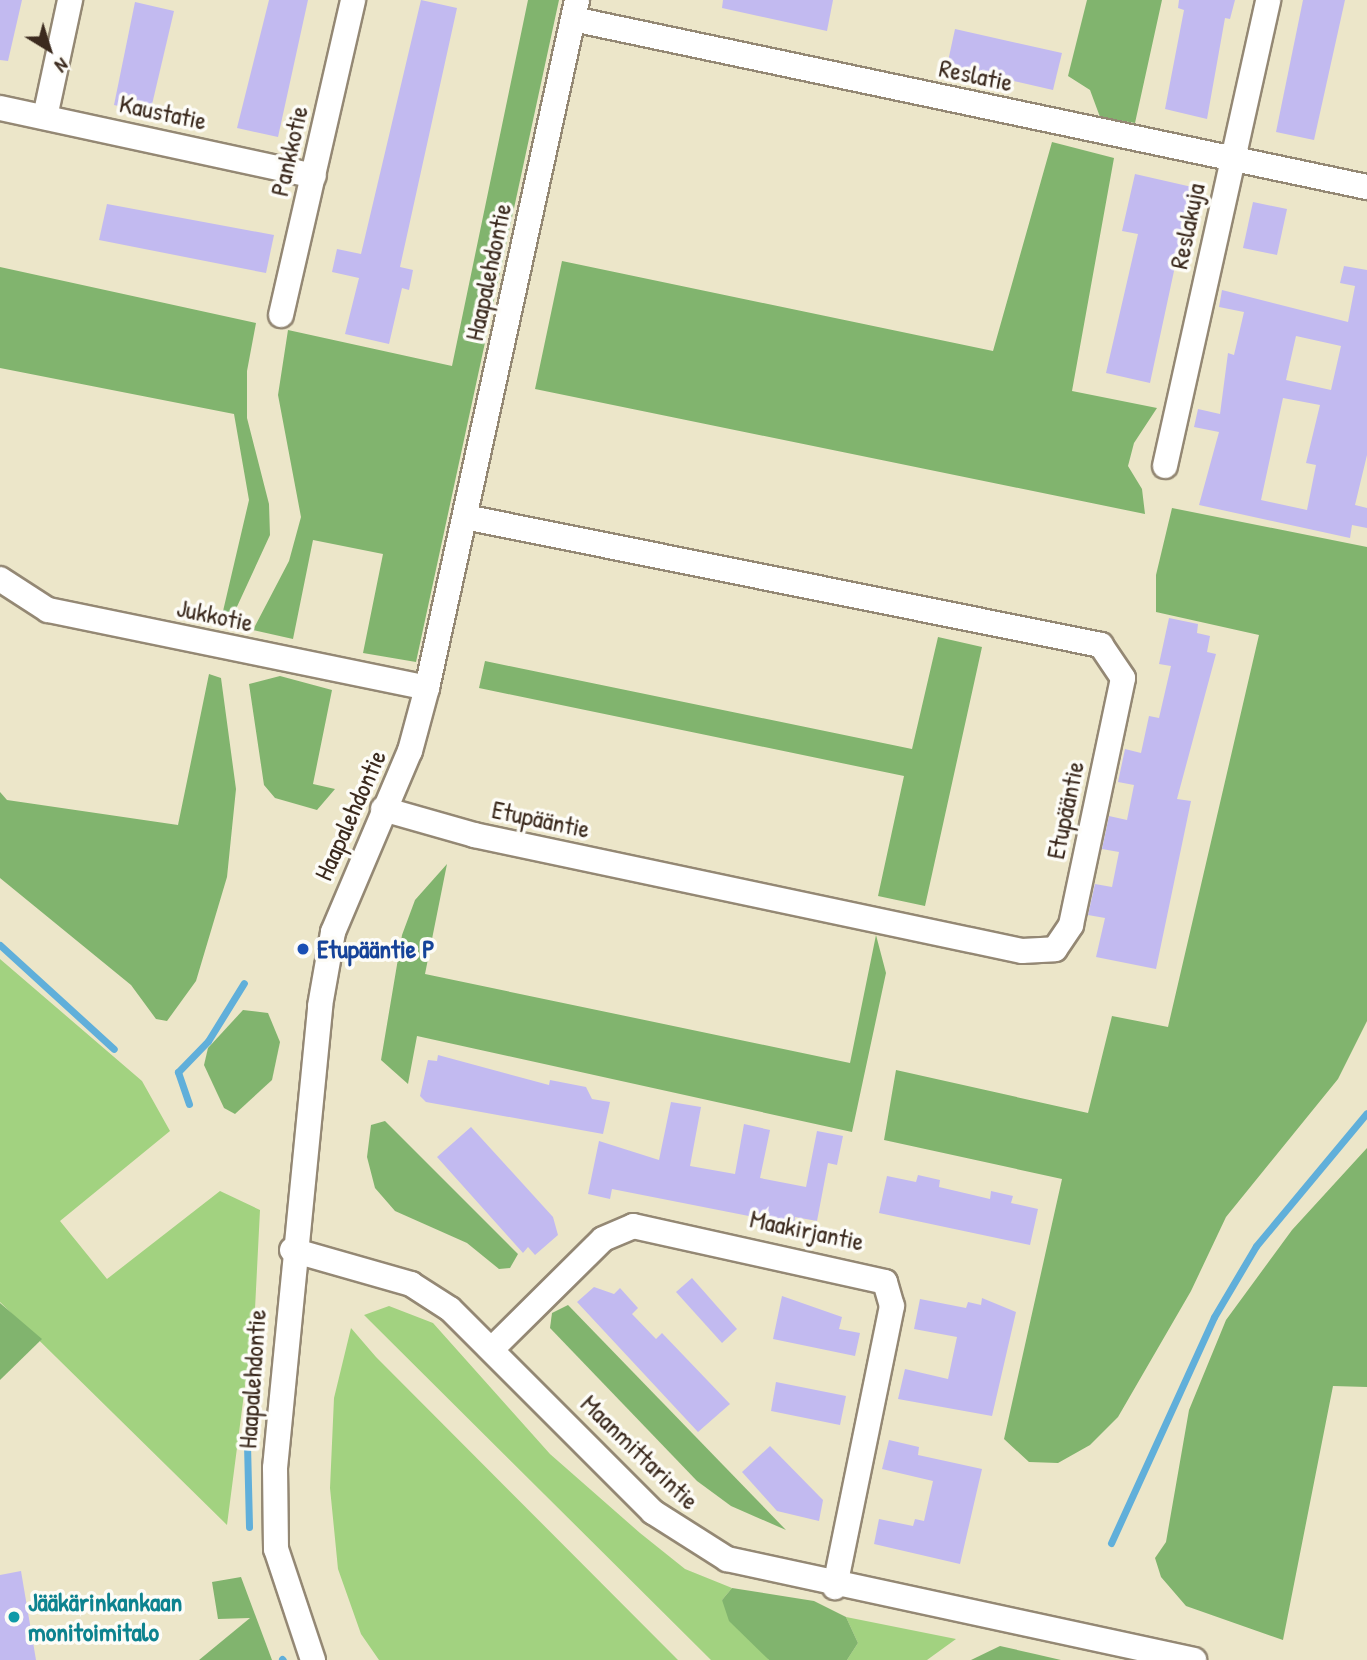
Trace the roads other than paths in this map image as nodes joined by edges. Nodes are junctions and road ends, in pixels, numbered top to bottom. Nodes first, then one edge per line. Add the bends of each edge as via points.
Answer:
1 (70, 0) edge
2 (353, 0) edge
3 (1268, 0) edge
4 (575, 10) edge
5 (0, 108) edge
6 (45, 117) junction
7 (1232, 160) junction
8 (314, 176) junction
9 (1367, 187) edge
10 (281, 315) dead end
11 (1166, 466) dead end
12 (465, 517) junction
13 (0, 579) edge
14 (427, 688) junction
15 (383, 808) junction
16 (292, 1250) junction
17 (494, 1347) junction
18 (835, 1587) junction
19 (313, 1660) edge
20 (1194, 1660) edge

1 - 6 street
2 - 8 street, Pankkotie
3 - 7 street, Reslakuja
4 - 7 street, Reslatie
4 - 12 street, Haapalehdontie
5 - 6 street, Kaustatie
6 - 8 street, Kaustatie
7 - 9 street, Reslatie
7 - 11 street, Reslakuja
8 - 10 street, Pankkotie
12 - 14 street, Haapalehdontie
12 - 15 street, Etupääntie via 1101,645 1123,678 1071,925 1055,949 1022,951 474,835
13 - 14 street, Jukkotie via 48,610
14 - 15 street, Haapalehdontie via 410,751
15 - 16 street, Haapalehdontie via 333,932
16 - 17 street, Maanmittarintie via 411,1284
16 - 19 street, Haapalehdontie via 279,1390 276,1549
17 - 18 street, Maanmittarintie via 653,1512 687,1539 727,1559
17 - 18 street, Maakirjantie via 603,1239 633,1226 885,1282 892,1306
18 - 20 street, Maanmittarintie

